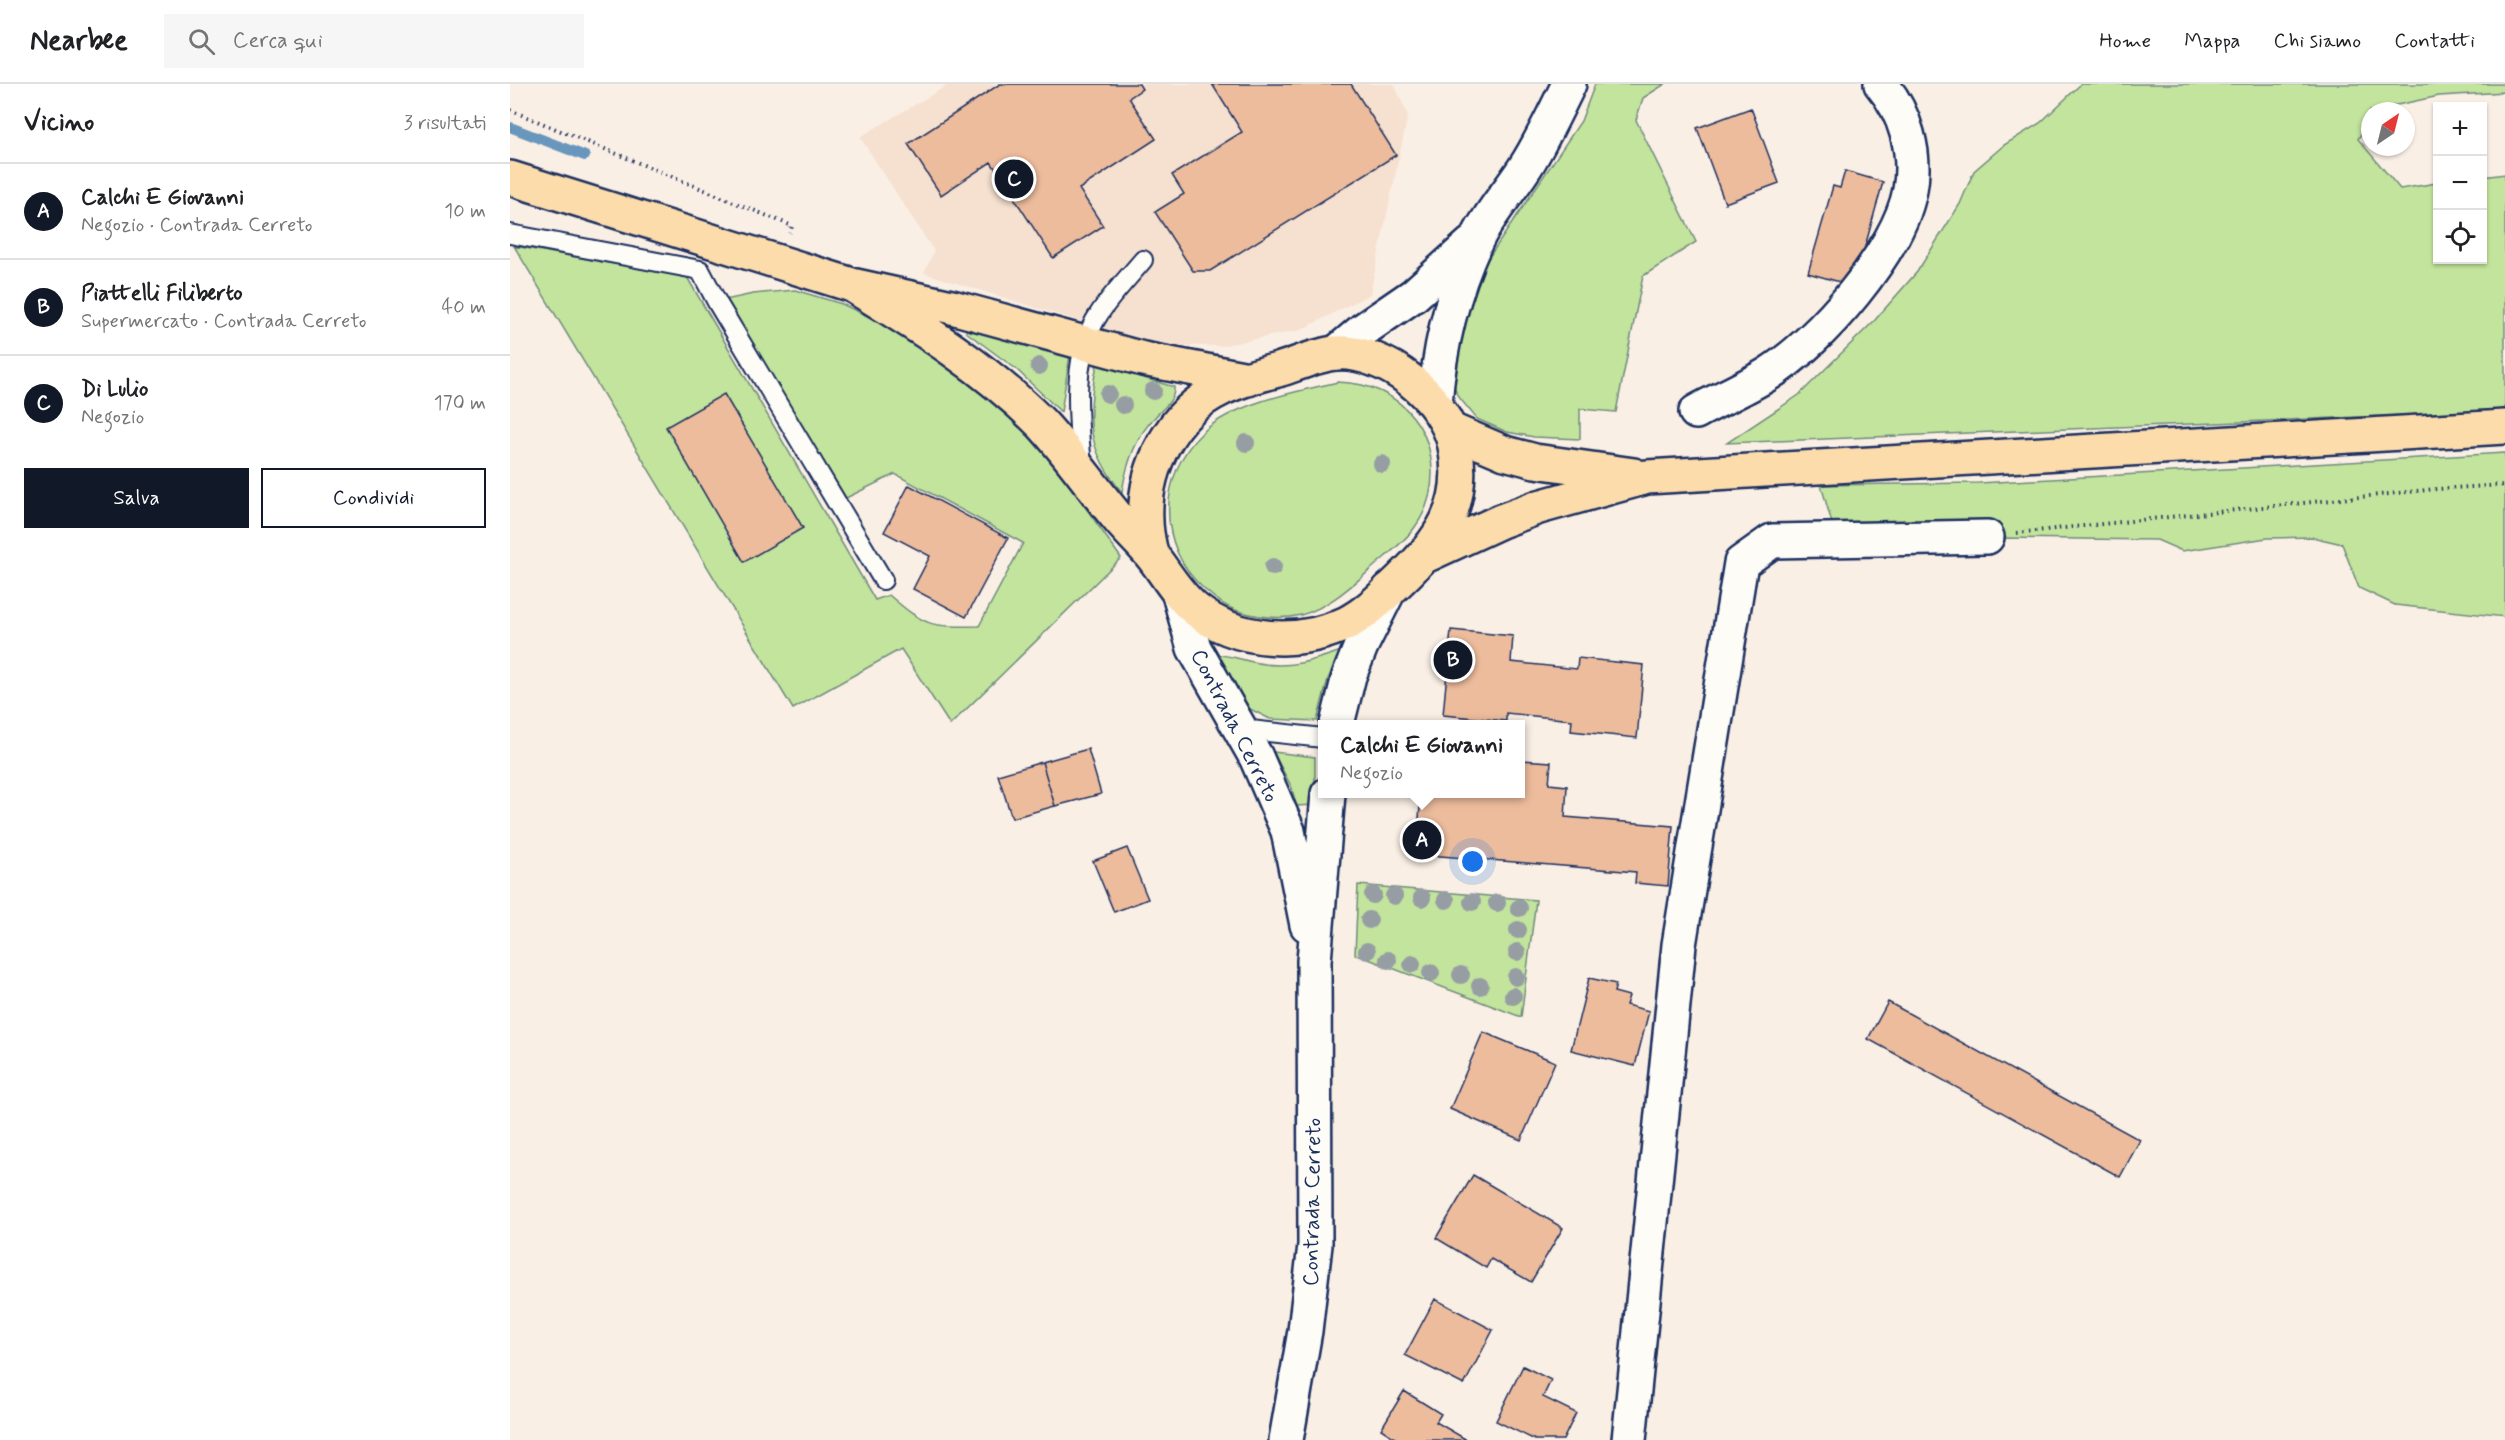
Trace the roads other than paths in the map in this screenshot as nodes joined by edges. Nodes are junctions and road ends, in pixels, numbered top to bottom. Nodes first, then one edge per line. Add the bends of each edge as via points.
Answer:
1 (1569, 84) edge
2 (1881, 84) edge
3 (510, 178) edge
4 (510, 234) edge
5 (1477, 239) junction
6 (727, 245) junction
7 (1143, 260) dead end
8 (700, 270) junction
9 (852, 285) junction
10 (1085, 343) junction
11 (1336, 353) junction
12 (1248, 379) junction
13 (1696, 412) dead end
14 (1443, 417) junction
15 (2505, 427) edge
16 (1082, 470) junction
17 (1647, 477) junction
18 (1987, 537) road end
19 (1151, 554) junction
20 (1426, 555) junction
21 (883, 580) dead end
22 (1389, 590) junction
23 (1179, 594) junction
24 (1338, 720) edge
25 (1241, 729) junction
26 (1318, 737) edge
27 (1328, 798) edge
28 (1314, 962) junction
29 (1286, 1440) edge
30 (1629, 1440) edge

1 - 5 main road via 1529,161
2 - 13 main road via 1905,124 1912,163 1903,216 1889,242 1858,291 1815,336 1770,373
3 - 6 main road
4 - 8 lane
5 - 11 main road via 1414,295
5 - 14 main road via 1460,279 1437,369
6 - 8 lane
6 - 9 main road
7 - 10 lane via 1098,314
8 - 21 lane
9 - 10 main road
9 - 16 main road via 975,364 1035,417
10 - 12 main road via 1143,359
10 - 16 lane via 1078,411
11 - 12 main road
11 - 14 main road via 1364,357 1391,367 1415,383
12 - 19 main road via 1218,390 1170,432 1155,460 1147,491 1146,523
14 - 17 main road via 1505,453
14 - 20 main road via 1457,462 1455,495 1445,527
15 - 17 main road
16 - 19 main road via 1116,517
17 - 20 main road via 1539,507
18 - 30 main road via 1772,541 1741,563 1679,945
19 - 23 main road
20 - 22 main road
22 - 23 main road via 1348,622 1298,638 1263,637 1221,625
22 - 24 main road via 1353,666
23 - 25 main road, Contrada Cerreto via 1194,648
25 - 26 lane
25 - 28 main road, Contrada Cerreto via 1288,831
27 - 28 main road, Contrada Cerreto
28 - 29 main road, Contrada Cerreto via 1315,1245

